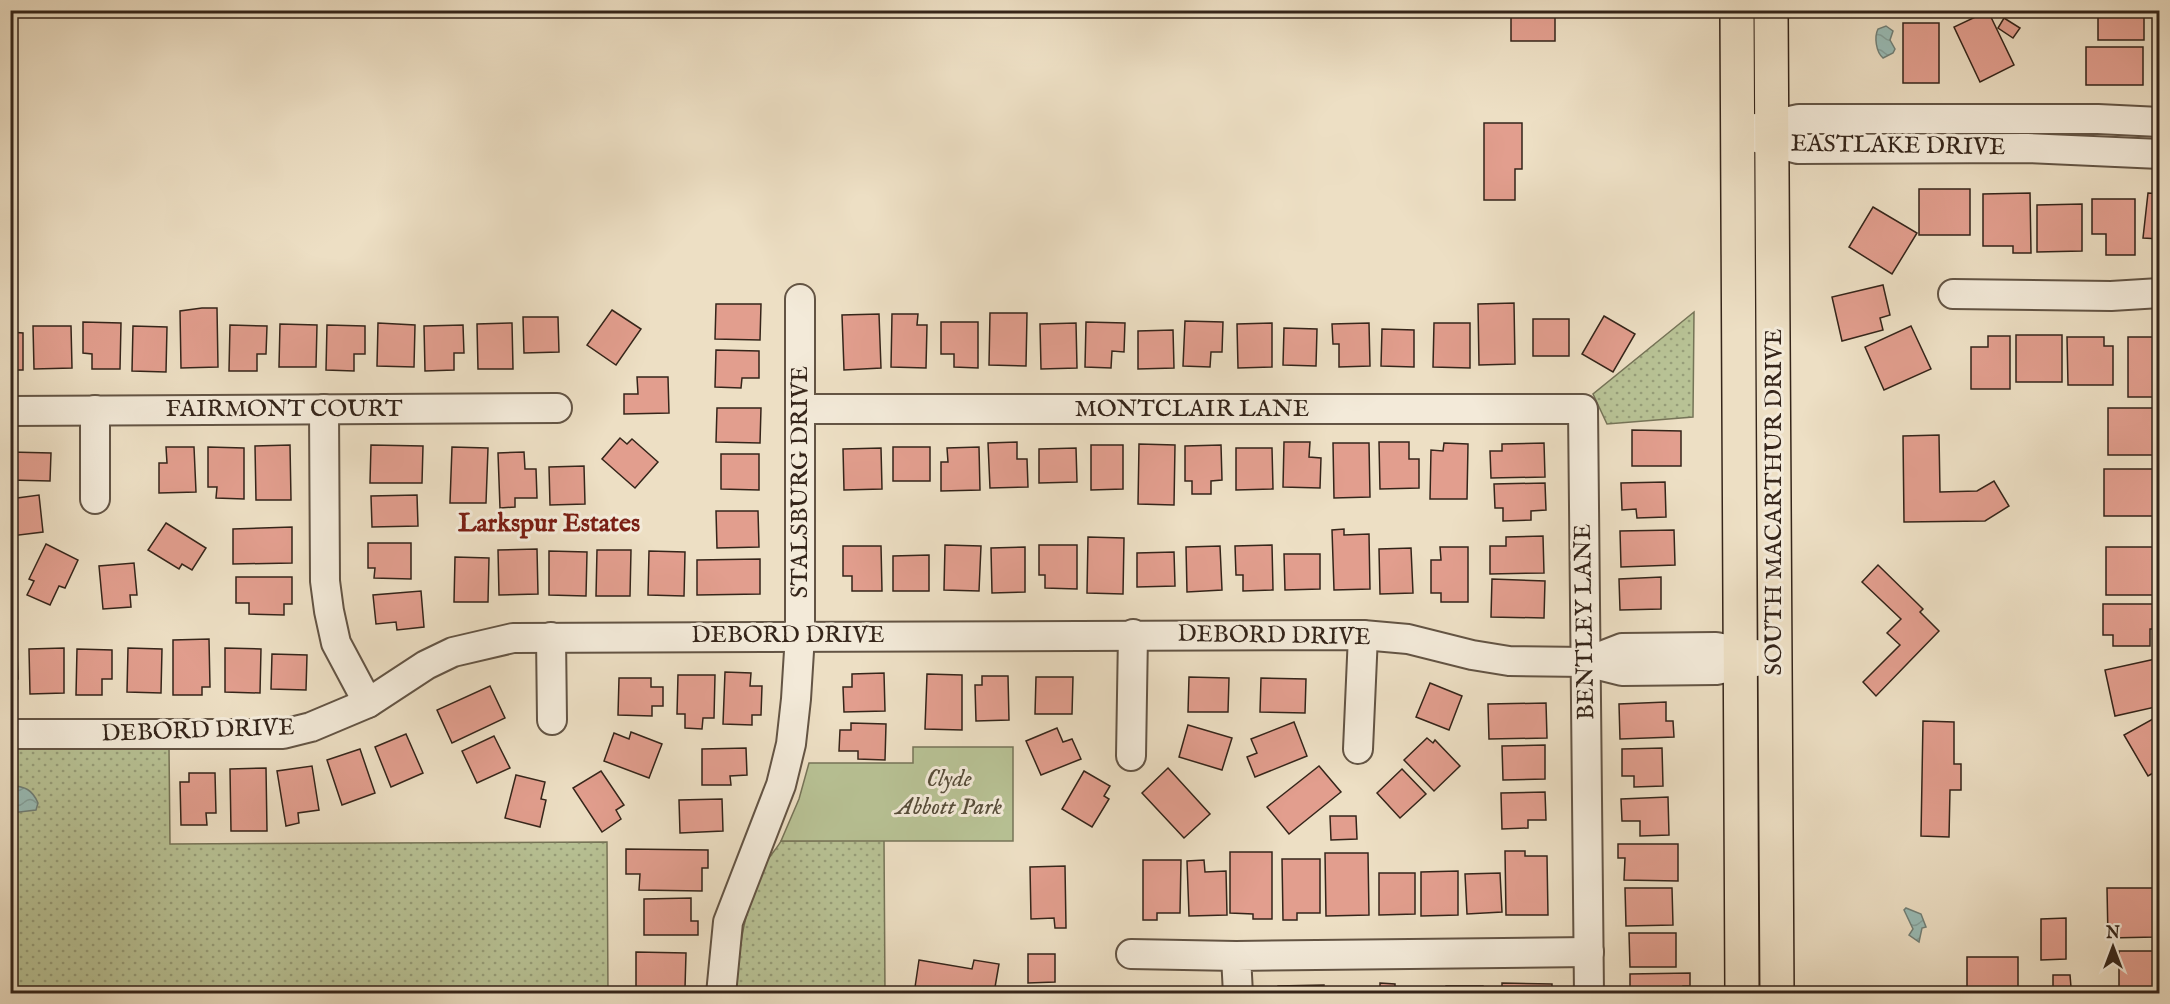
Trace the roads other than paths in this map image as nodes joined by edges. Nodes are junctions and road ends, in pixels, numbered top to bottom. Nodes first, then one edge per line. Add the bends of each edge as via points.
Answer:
1 (1737, 10) edge
2 (1771, 10) edge
3 (2160, 122) edge
4 (1737, 133) junction
5 (1772, 134) junction
6 (2160, 154) edge
7 (2160, 293) edge
8 (1953, 294) dead end
9 (800, 299) dead end
10 (557, 408) dead end
11 (801, 409) junction
12 (1583, 409) joint
13 (95, 410) junction
14 (324, 410) junction
15 (10, 411) edge
16 (95, 499) dead end
17 (1133, 634) junction
18 (800, 635) junction
19 (1363, 635) junction
20 (550, 637) junction
21 (1775, 658) junction
22 (1740, 659) junction
23 (1586, 662) junction
24 (368, 703) junction
25 (552, 720) dead end
26 (10, 734) edge
27 (1358, 749) dead end
28 (1131, 756) dead end
29 (1589, 952) junction
30 (1131, 954) dead end
31 (1236, 956) junction
32 (722, 993) edge
33 (1238, 993) edge
34 (1589, 993) edge
35 (1742, 993) edge
36 (1777, 993) edge

1 - 4 main road, SOUTH MACARTHUR DRIVE
2 - 5 main road, SOUTH MACARTHUR DRIVE
3 - 5 street, EASTLAKE DRIVE via 1799,119
4 - 5 street, EASTLAKE DRIVE
4 - 22 main road, SOUTH MACARTHUR DRIVE
5 - 6 street, EASTLAKE DRIVE via 1798,149 2027,148
5 - 21 main road, SOUTH MACARTHUR DRIVE
7 - 8 street
9 - 11 street, STALSBURG DRIVE
10 - 14 street, FAIRMONT COURT
11 - 12 street, MONTCLAIR LANE
11 - 18 street, STALSBURG DRIVE
12 - 23 street, BENTLEY LANE
13 - 14 street, FAIRMONT COURT
13 - 15 street, FAIRMONT COURT
13 - 16 street
14 - 24 street via 329,611 336,643
17 - 18 street, DEBORD DRIVE
17 - 19 street, DEBORD DRIVE
17 - 28 street
18 - 20 street, DEBORD DRIVE
18 - 32 street, STALSBURG DRIVE via 791,744 762,840 728,922
19 - 23 street, DEBORD DRIVE via 1408,639 1509,661
19 - 27 street
20 - 24 street, DEBORD DRIVE via 513,638 453,652
20 - 25 street
21 - 22 street, DEBORD DRIVE
21 - 36 main road, SOUTH MACARTHUR DRIVE
22 - 23 street, DEBORD DRIVE via 1716,647 1622,648
22 - 35 main road, SOUTH MACARTHUR DRIVE
23 - 29 street, BENTLEY LANE
24 - 26 street, DEBORD DRIVE via 320,724 283,734
29 - 31 street
29 - 34 street, BENTLEY LANE
30 - 31 street
31 - 33 street

